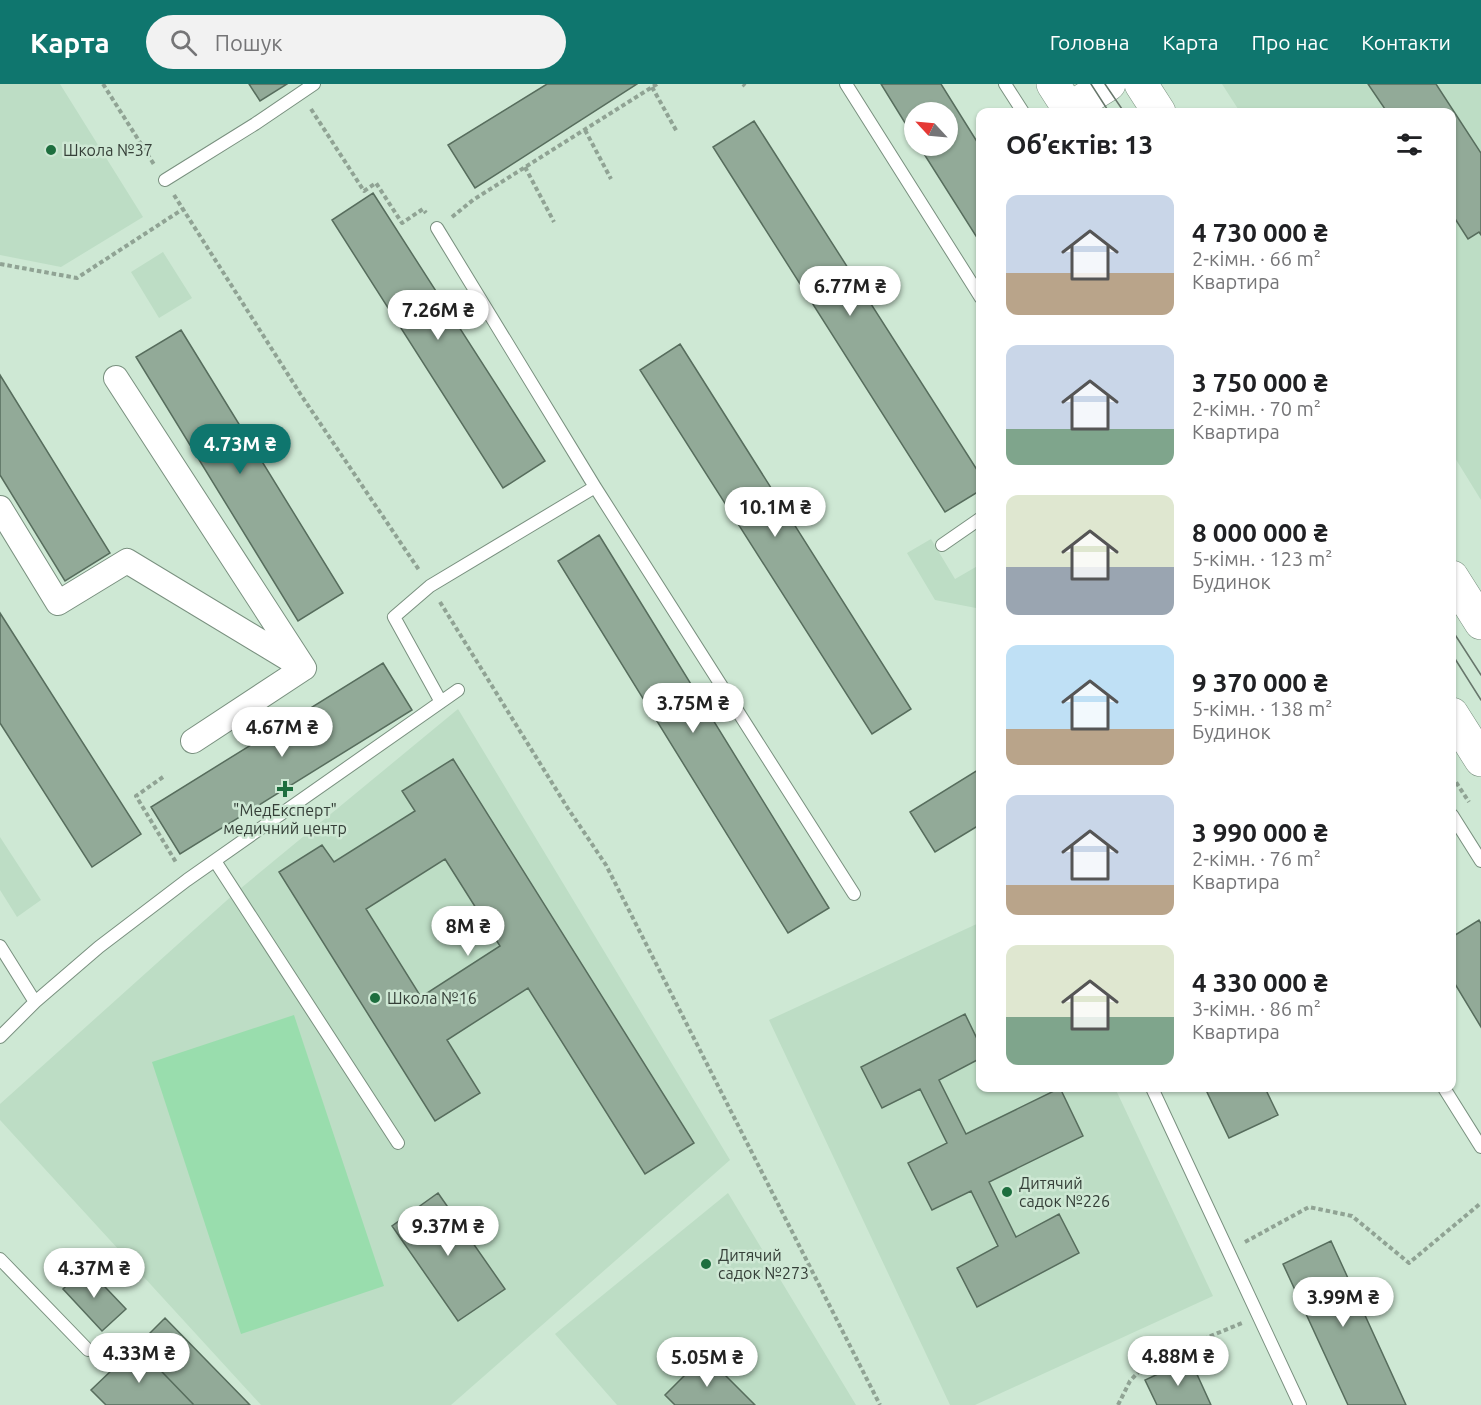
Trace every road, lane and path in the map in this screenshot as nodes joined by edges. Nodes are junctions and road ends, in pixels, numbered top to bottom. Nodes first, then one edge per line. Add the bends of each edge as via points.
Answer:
1 (103, 84) edge
2 (314, 84) edge
3 (846, 84) edge
4 (1005, 84) edge
5 (1109, 84) edge
6 (1141, 84) edge
7 (655, 85) edge
8 (301, 93) junction
9 (1064, 102) edge
10 (1020, 108) edge
11 (1156, 108) edge
12 (585, 130) junction
13 (677, 132) dead end
14 (525, 168) junction
15 (611, 179) dead end
16 (165, 180) junction
17 (183, 209) junction
18 (554, 222) dead end
19 (437, 228) junction
20 (0, 264) edge
21 (976, 290) edge
22 (116, 378) dead end
23 (595, 487) junction
24 (0, 508) edge
25 (976, 521) edge
26 (942, 545) dead end
27 (415, 564) dead end
28 (1456, 583) edge
29 (430, 586) junction
30 (1481, 623) edge
31 (304, 668) junction
32 (458, 690) dead end
33 (441, 702) junction
34 (1456, 720) edge
35 (193, 741) dead end
36 (1481, 760) edge
37 (163, 777) dead end
38 (1456, 821) edge
39 (215, 861) junction
40 (1481, 861) edge
41 (187, 880) junction
42 (854, 894) dead end
43 (0, 946) edge
44 (35, 1002) junction
45 (0, 1037) edge
46 (1154, 1092) edge
47 (1447, 1092) edge
48 (398, 1143) dead end
49 (1481, 1147) edge
50 (1481, 1203) edge
51 (1229, 1250) junction
52 (0, 1259) edge
53 (1259, 1316) junction
54 (88, 1350) dead end
55 (880, 1405) edge
56 (1118, 1405) edge
57 (1300, 1405) edge

1 - 16 path
2 - 8 lane
3 - 21 lane
4 - 10 lane
5 - 9 main road
6 - 11 main road
7 - 12 path
7 - 13 path
8 - 16 lane
8 - 19 path via 364,191 376,183 402,223 423,209
12 - 14 path
12 - 15 path
14 - 18 path
14 - 19 path
16 - 17 path
17 - 20 path via 77,278
17 - 27 path
19 - 23 lane
22 - 31 street
23 - 29 lane
23 - 42 lane
24 - 31 street via 58,603 127,561
25 - 26 lane
28 - 30 main road
29 - 33 lane via 394,617
29 - 55 path via 606,865
31 - 35 street
32 - 33 lane
33 - 39 lane
34 - 36 main road
37 - 41 path via 136,796
38 - 40 lane
39 - 41 lane
39 - 48 lane
41 - 44 lane
43 - 44 lane
44 - 45 lane
46 - 51 lane
47 - 49 lane
50 - 51 path via 1409,1263 1352,1216 1309,1207
51 - 53 lane
52 - 54 lane
53 - 56 path via 1148,1362 1130,1381
53 - 57 lane

